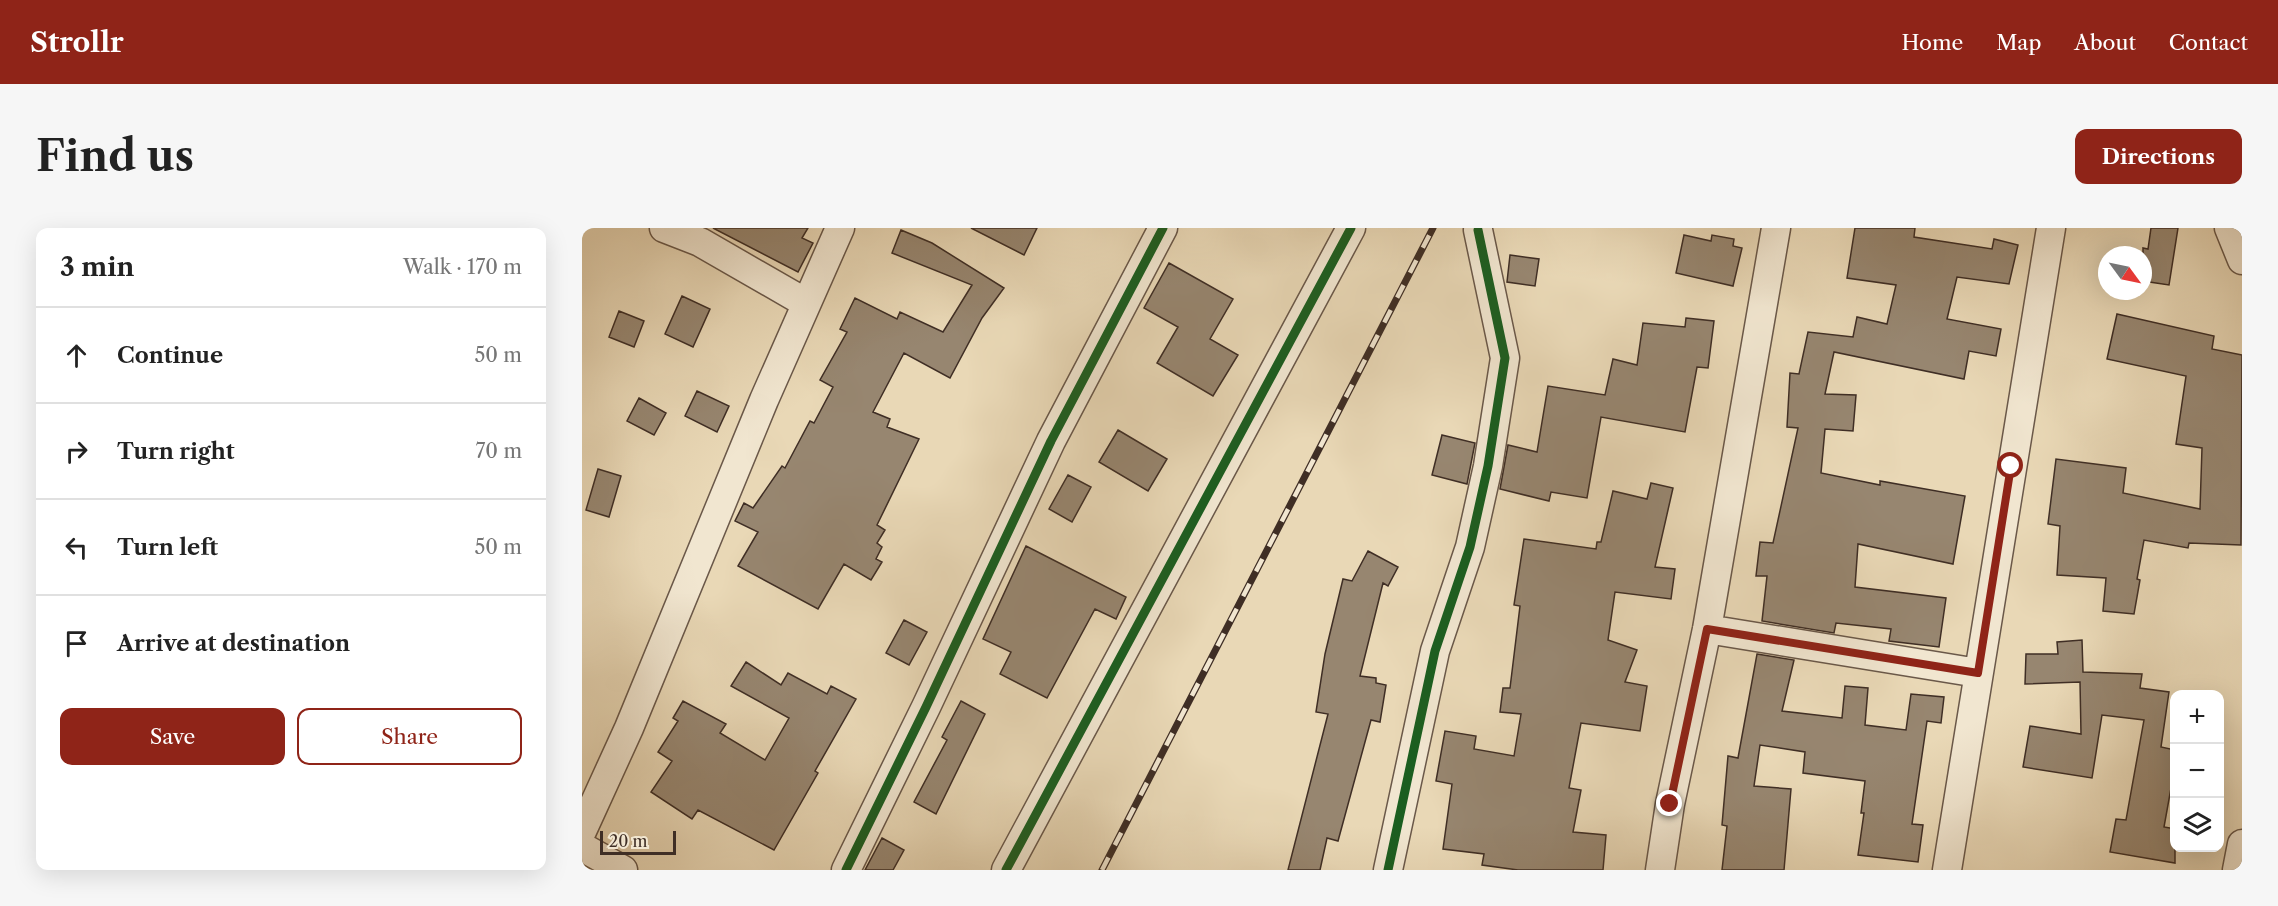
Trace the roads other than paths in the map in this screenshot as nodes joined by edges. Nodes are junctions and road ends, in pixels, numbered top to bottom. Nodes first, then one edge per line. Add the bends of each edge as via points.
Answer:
1 (664, 228) edge
2 (840, 228) edge
3 (1163, 228) edge
4 (1352, 228) edge
5 (1776, 228) edge
6 (2051, 228) edge
7 (2229, 228) edge
8 (1478, 230) dead end
9 (2242, 260) edge
10 (806, 303) junction
11 (1707, 629) junction
12 (1978, 673) junction
13 (582, 831) edge
14 (2242, 844) edge
15 (582, 847) edge
16 (623, 870) edge
17 (846, 870) edge
18 (1006, 870) edge
19 (1388, 870) edge
20 (1660, 870) edge
21 (1947, 870) edge
22 (2237, 870) edge

1 - 10 street via 700,242
2 - 10 street
3 - 17 street via 1051,441
4 - 18 street
5 - 11 street
6 - 12 street
7 - 9 street
8 - 19 street via 1505,357 1488,466 1470,547 1435,651
10 - 13 street via 629,728
11 - 12 street
11 - 20 street
12 - 21 street
14 - 22 street
15 - 16 street

